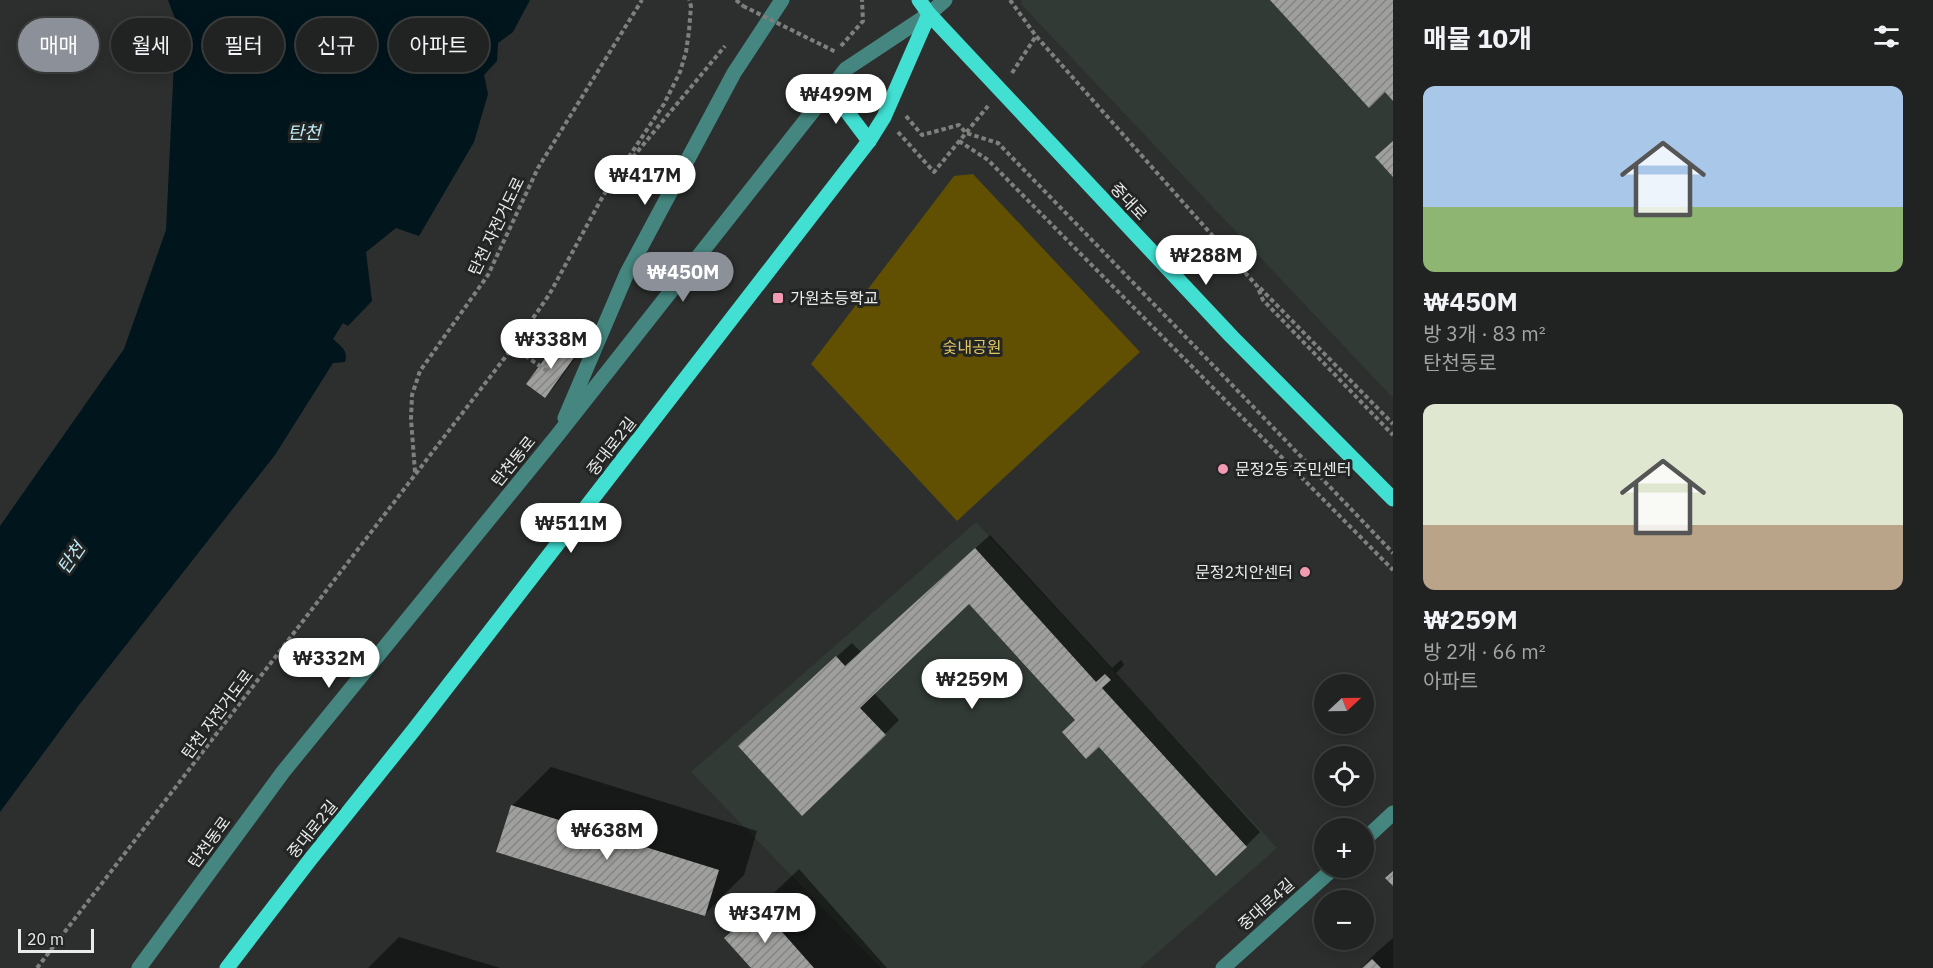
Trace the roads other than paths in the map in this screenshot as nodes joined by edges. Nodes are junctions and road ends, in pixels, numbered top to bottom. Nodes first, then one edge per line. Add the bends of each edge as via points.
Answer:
1 (782, 0) edge
2 (919, 0) edge
3 (936, 0) edge
4 (945, 0) edge
5 (929, 14) junction
6 (830, 89) junction
7 (869, 141) junction
8 (556, 437) junction
9 (1393, 499) edge
10 (1393, 813) edge
11 (1374, 831) edge
12 (1323, 878) edge
13 (139, 968) edge
14 (227, 968) edge
15 (1222, 968) edge

1 - 8 street via 734,73 627,273
2 - 5 main road, 중대로
3 - 5 street, 탄천동로
4 - 5 street
5 - 6 street, 탄천동로 via 846,69
5 - 7 main road, 중대로2길 via 884,117
5 - 9 main road, 중대로 via 1232,337
6 - 7 main road
6 - 8 street, 탄천동로
7 - 14 main road, 중대로2길
8 - 13 street, 탄천동로 via 282,772
10 - 11 street
12 - 15 street, 중대로4길

